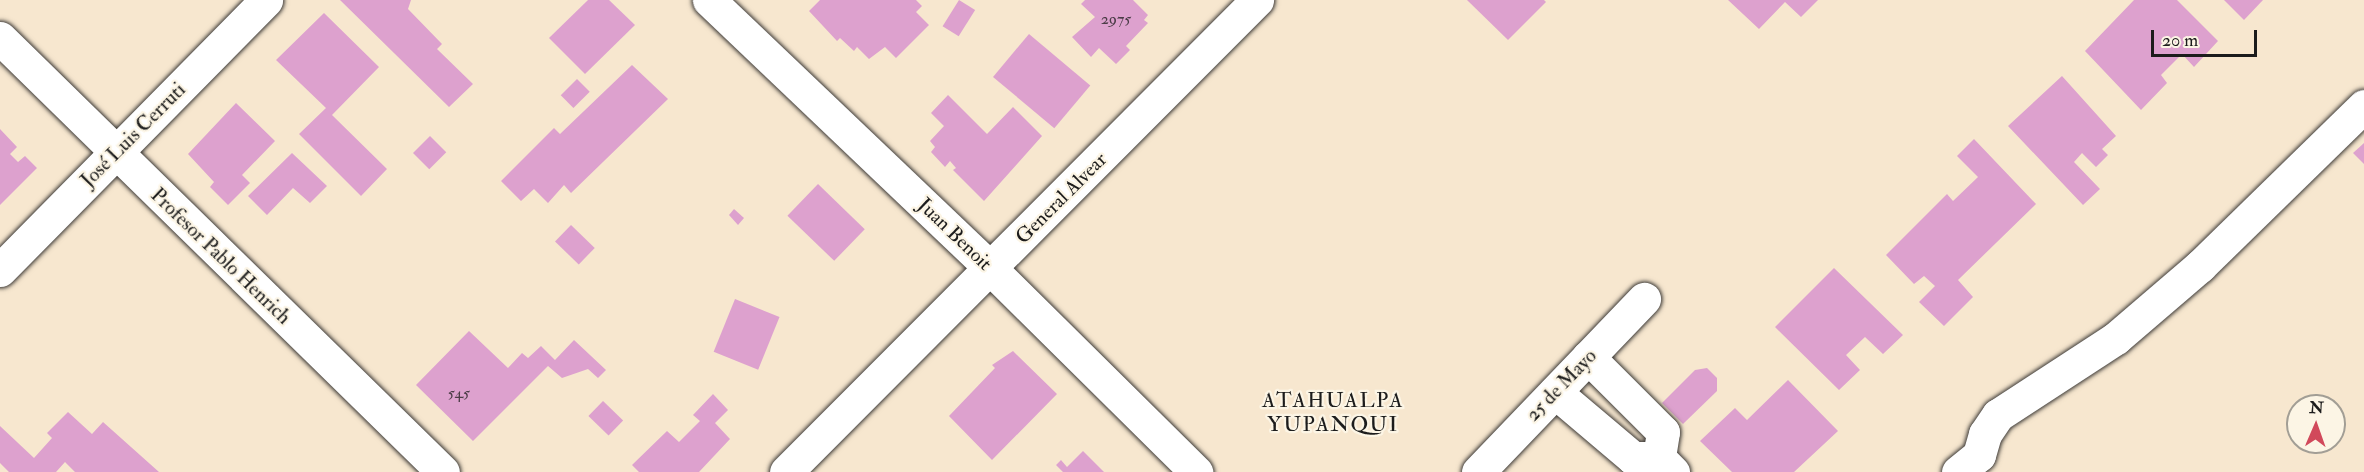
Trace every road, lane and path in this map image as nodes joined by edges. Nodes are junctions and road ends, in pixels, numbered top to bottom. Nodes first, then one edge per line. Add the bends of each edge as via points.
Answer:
1 (266, 0) edge
2 (709, 0) edge
3 (1257, 0) edge
4 (0, 38) edge
5 (2364, 106) edge
6 (115, 153) junction
7 (991, 269) junction
8 (0, 270) edge
9 (1644, 299) dead end
10 (1588, 357) junction
11 (1555, 392) junction
12 (1666, 465) edge
13 (443, 472) edge
14 (786, 472) edge
15 (1196, 472) edge
16 (1478, 472) edge
17 (1961, 472) edge

1 - 6 street, José Luis Cerruti
2 - 7 street, Juan Benoit
3 - 7 street, General Alvear
4 - 6 street, Profesor Pablo Henrich
5 - 17 street via 2200,266 2116,338 1998,415 1985,434 1979,454
6 - 8 street, José Luis Cerruti
6 - 13 street, Profesor Pablo Henrich
7 - 14 street, General Alvear
7 - 15 street, Juan Benoit
9 - 10 street, 25 de Mayo
10 - 11 street, 25 de Mayo
10 - 12 street via 1663,432
11 - 12 street via 1632,458
11 - 16 street, 25 de Mayo

